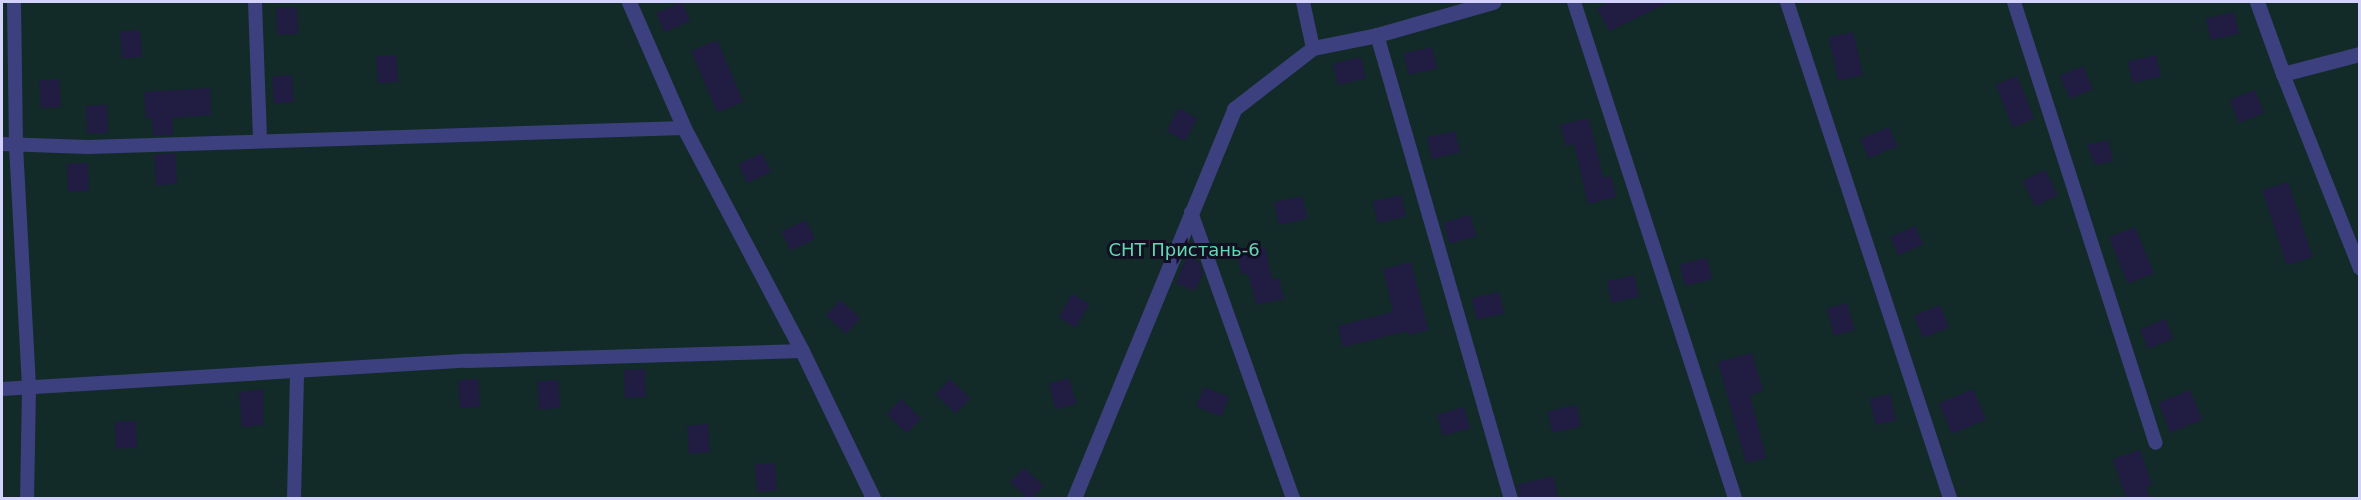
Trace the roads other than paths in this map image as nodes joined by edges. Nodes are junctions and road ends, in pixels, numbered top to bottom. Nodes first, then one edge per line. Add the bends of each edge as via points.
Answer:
1 (14, 2) edge
2 (255, 2) edge
3 (629, 2) edge
4 (1303, 2) edge
5 (1493, 2) edge
6 (1574, 2) edge
7 (1787, 2) edge
8 (2014, 2) edge
9 (2257, 2) edge
10 (1377, 35) junction
11 (1313, 48) junction
12 (2360, 54) edge
13 (2283, 74) junction
14 (684, 128) junction
15 (260, 141) junction
16 (2, 144) edge
17 (16, 146) junction
18 (1191, 212) junction
19 (2360, 268) edge
20 (802, 351) junction
21 (297, 371) junction
22 (29, 387) junction
23 (2, 389) edge
24 (2156, 443) dead end
25 (27, 498) edge
26 (294, 498) edge
27 (873, 498) edge
28 (1074, 498) edge
29 (1293, 498) edge
30 (1510, 498) edge
31 (1735, 498) edge
32 (1950, 498) edge

1 - 17 lane
2 - 15 lane
3 - 14 street
4 - 11 lane
5 - 10 street
6 - 31 lane
7 - 32 lane
8 - 24 lane
9 - 13 street
10 - 11 street
10 - 30 lane
11 - 18 street via 1233,109
12 - 13 street
13 - 19 lane
14 - 15 lane
14 - 20 street
15 - 17 lane
16 - 17 lane
17 - 22 lane
18 - 28 street
18 - 29 lane
20 - 21 lane via 466,361
20 - 27 street
21 - 22 lane
21 - 26 lane
22 - 23 lane
22 - 25 lane

